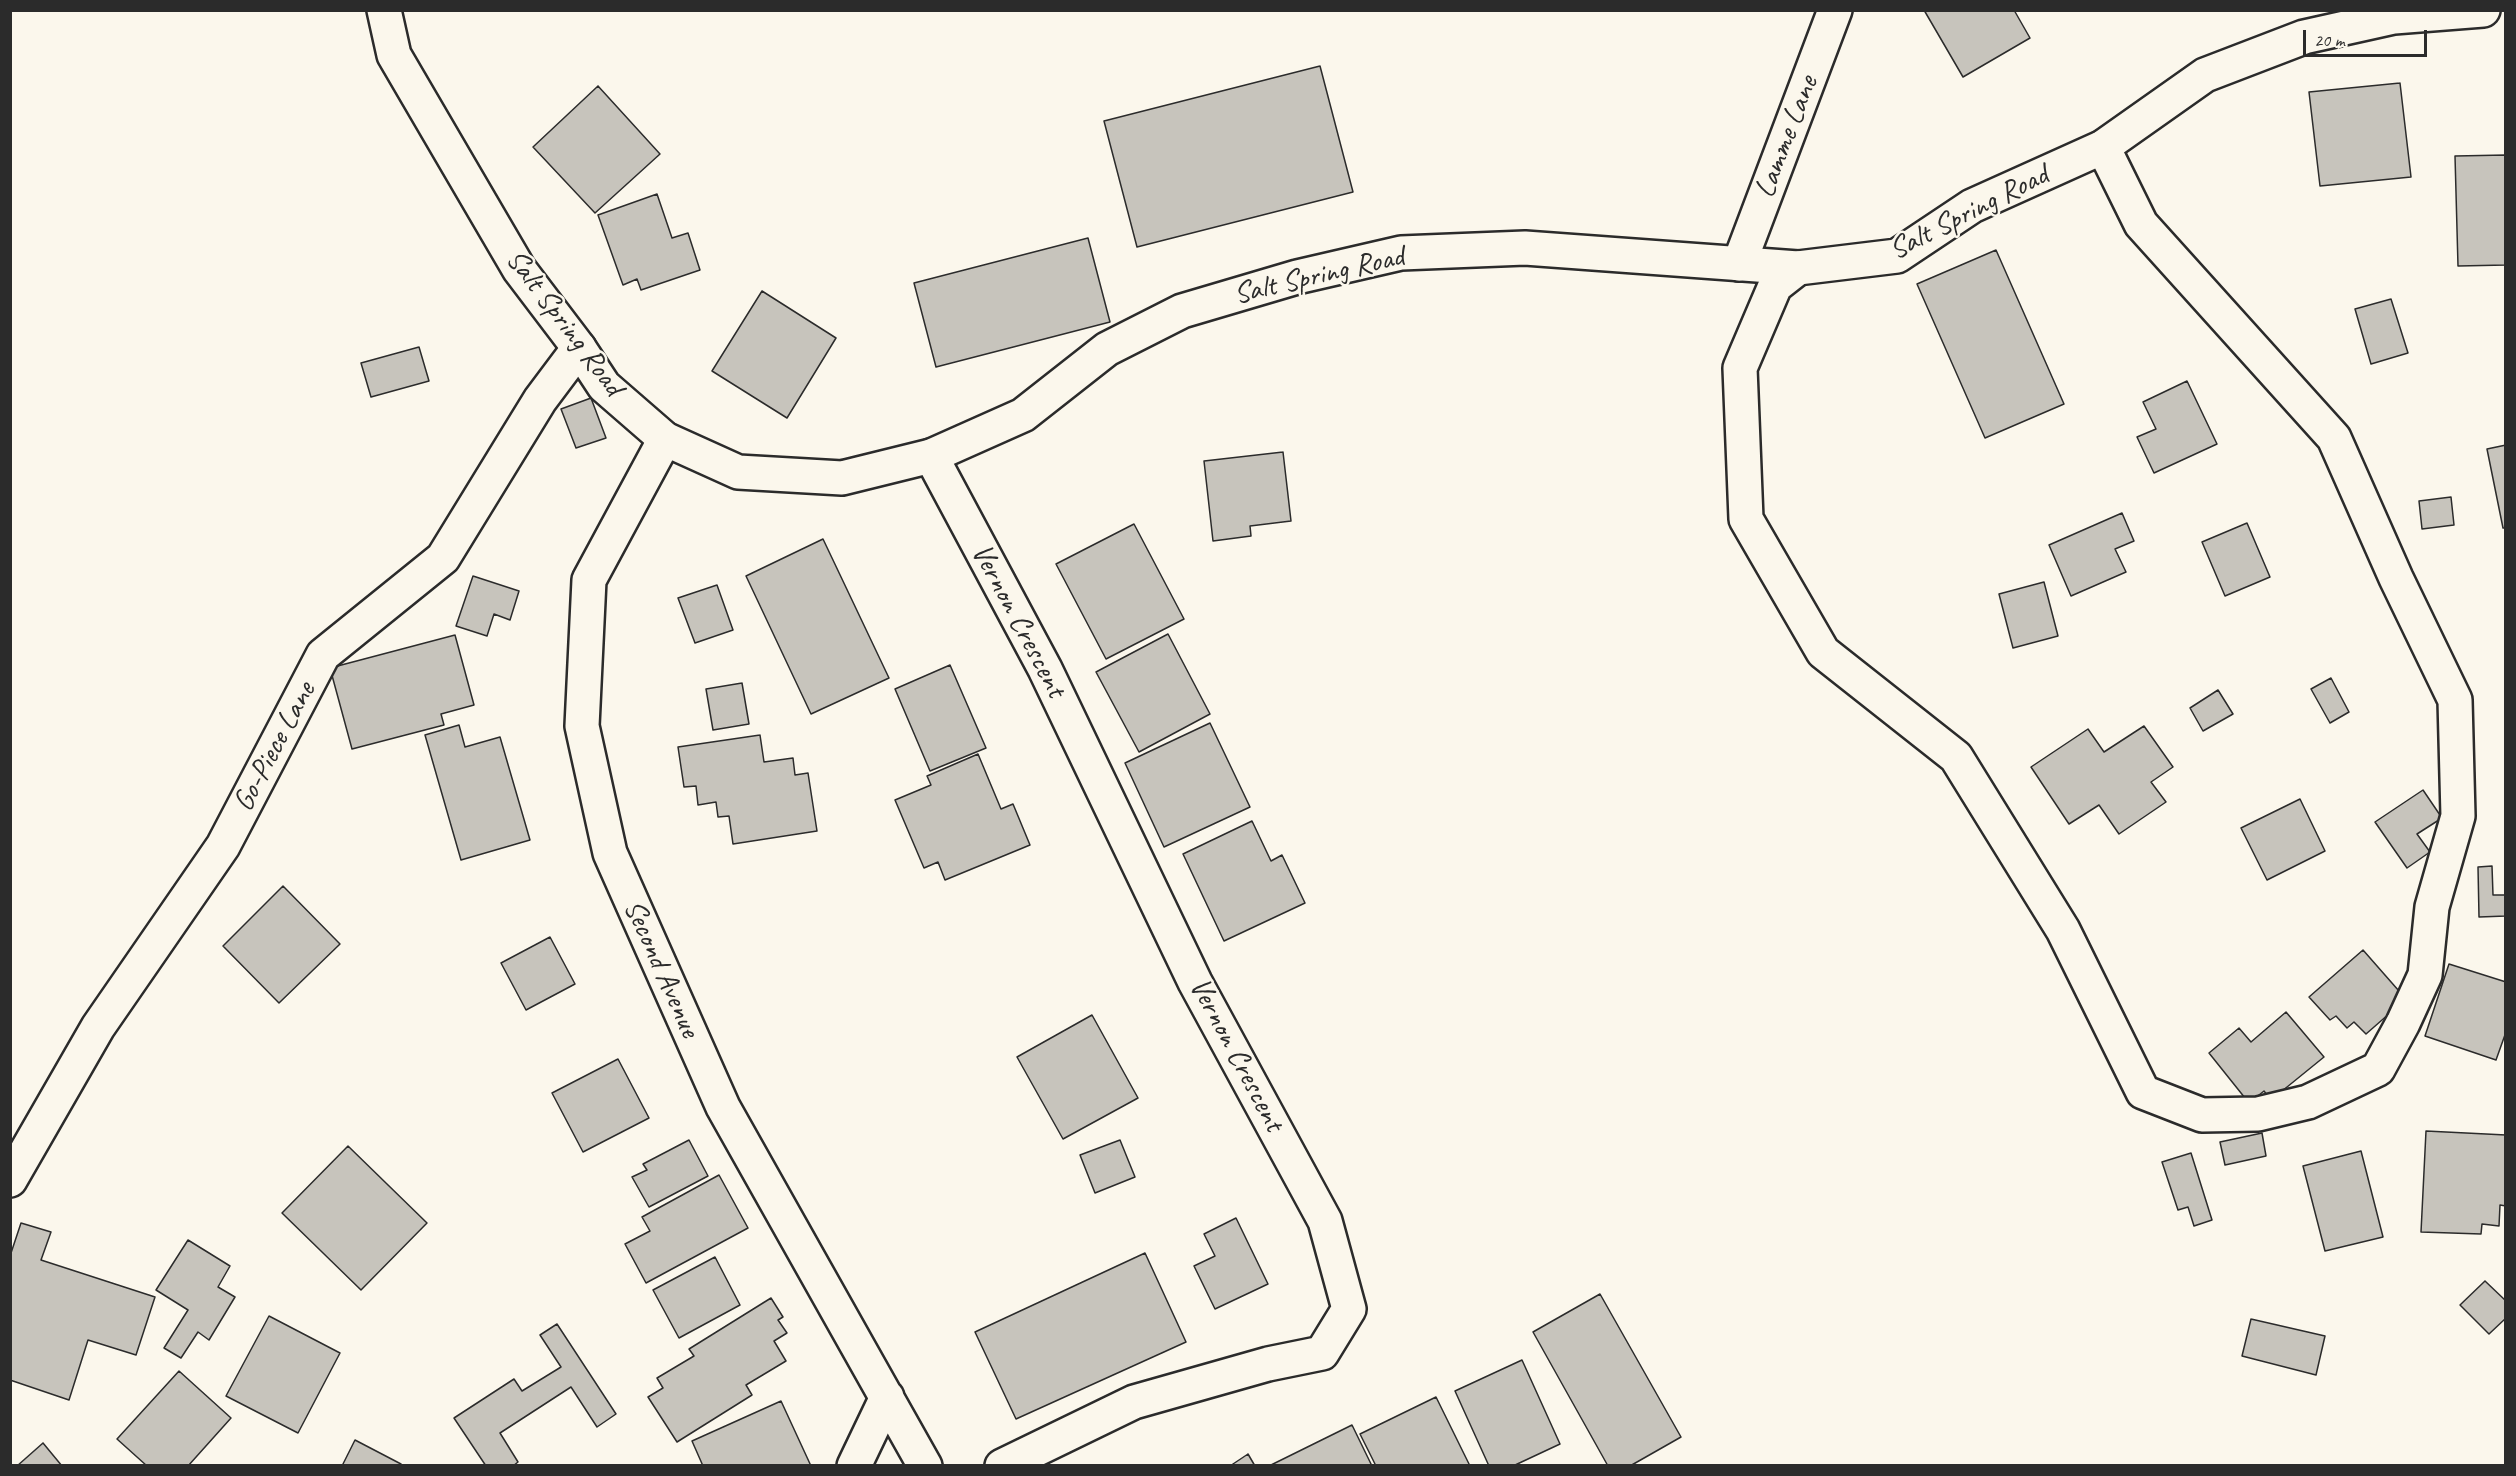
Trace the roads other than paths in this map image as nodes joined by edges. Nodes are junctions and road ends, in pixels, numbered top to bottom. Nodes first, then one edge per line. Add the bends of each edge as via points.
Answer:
1 (384, 10) edge
2 (1835, 10) edge
3 (2482, 10) edge
4 (2103, 147) junction
5 (1739, 264) junction
6 (1798, 268) junction
7 (579, 348) junction
8 (665, 439) junction
9 (931, 456) junction
10 (10, 1180) edge
11 (887, 1397) junction
12 (854, 1466) edge
13 (925, 1466) edge
14 (1002, 1466) edge

1 - 7 street, Salt Spring Road via 394,55 519,269
2 - 5 street, Lamme Lane
3 - 4 street, Salt Spring Road via 2394,17 2304,37 2205,75
4 - 6 street, Salt Spring Road via 1972,206 1897,256
4 - 6 street via 2141,224 2334,438 2455,700 2458,816 2432,907 2425,975 2378,1070 2308,1102 2258,1114 2202,1115 2143,1092 2063,930 1956,757 1823,652 1746,519 1740,369 1774,286
5 - 6 street, Salt Spring Road
5 - 9 street, Salt Spring Road via 1525,248 1401,253 1297,277 1182,311 1107,350 1023,415
7 - 8 street, Salt Spring Road via 604,386
7 - 10 street, Go-Piece Lane via 540,400 443,558 323,656 223,846 98,1027
8 - 9 street, Salt Spring Road via 738,472 842,478
8 - 11 street, Second Avenue via 589,580 582,726 610,853 723,1107
9 - 14 street, Vernon Crescent via 1045,669 1195,982 1325,1221 1349,1309 1322,1353 1134,1402
11 - 12 street
11 - 13 street, Second Avenue

